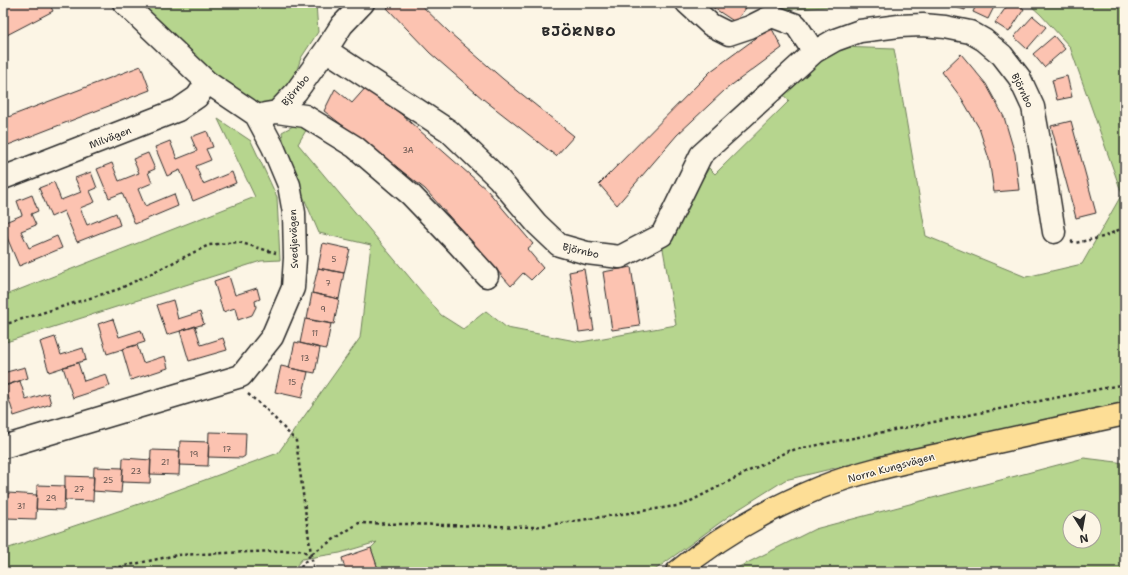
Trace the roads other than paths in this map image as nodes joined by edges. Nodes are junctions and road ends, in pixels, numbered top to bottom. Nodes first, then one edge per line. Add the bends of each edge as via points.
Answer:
1 (124, 3) edge
2 (363, 3) edge
3 (686, 3) edge
4 (326, 50) junction
5 (814, 52) junction
6 (206, 82) junction
7 (266, 114) junction
8 (3, 178) edge
9 (1054, 232) road end
10 (487, 276) dead end
11 (1125, 414) edge
12 (3, 447) edge
13 (677, 572) edge

1 - 6 street, Svedjevägen
2 - 4 street, Björnbo via 342,25
3 - 5 street via 711,25 729,34 750,28 772,16 796,25
4 - 5 street, Björnbo via 449,130 498,178 537,224 559,245 587,253 620,257 662,235 702,155
4 - 7 street, Björnbo via 296,92
5 - 9 street, Björnbo via 835,40 860,31 898,26 945,27 970,32 984,40 1002,55 1019,77 1033,107
6 - 7 street, Svedjevägen
6 - 8 street, Milvägen via 197,97 178,110
7 - 10 street, Svedjevägen via 305,116 355,147 411,195
7 - 12 street, Svedjevägen via 273,147 289,185 294,213 296,258 293,288 272,337 241,376
11 - 13 main road, Norra Kungsvägen via 884,467 820,487 736,530

